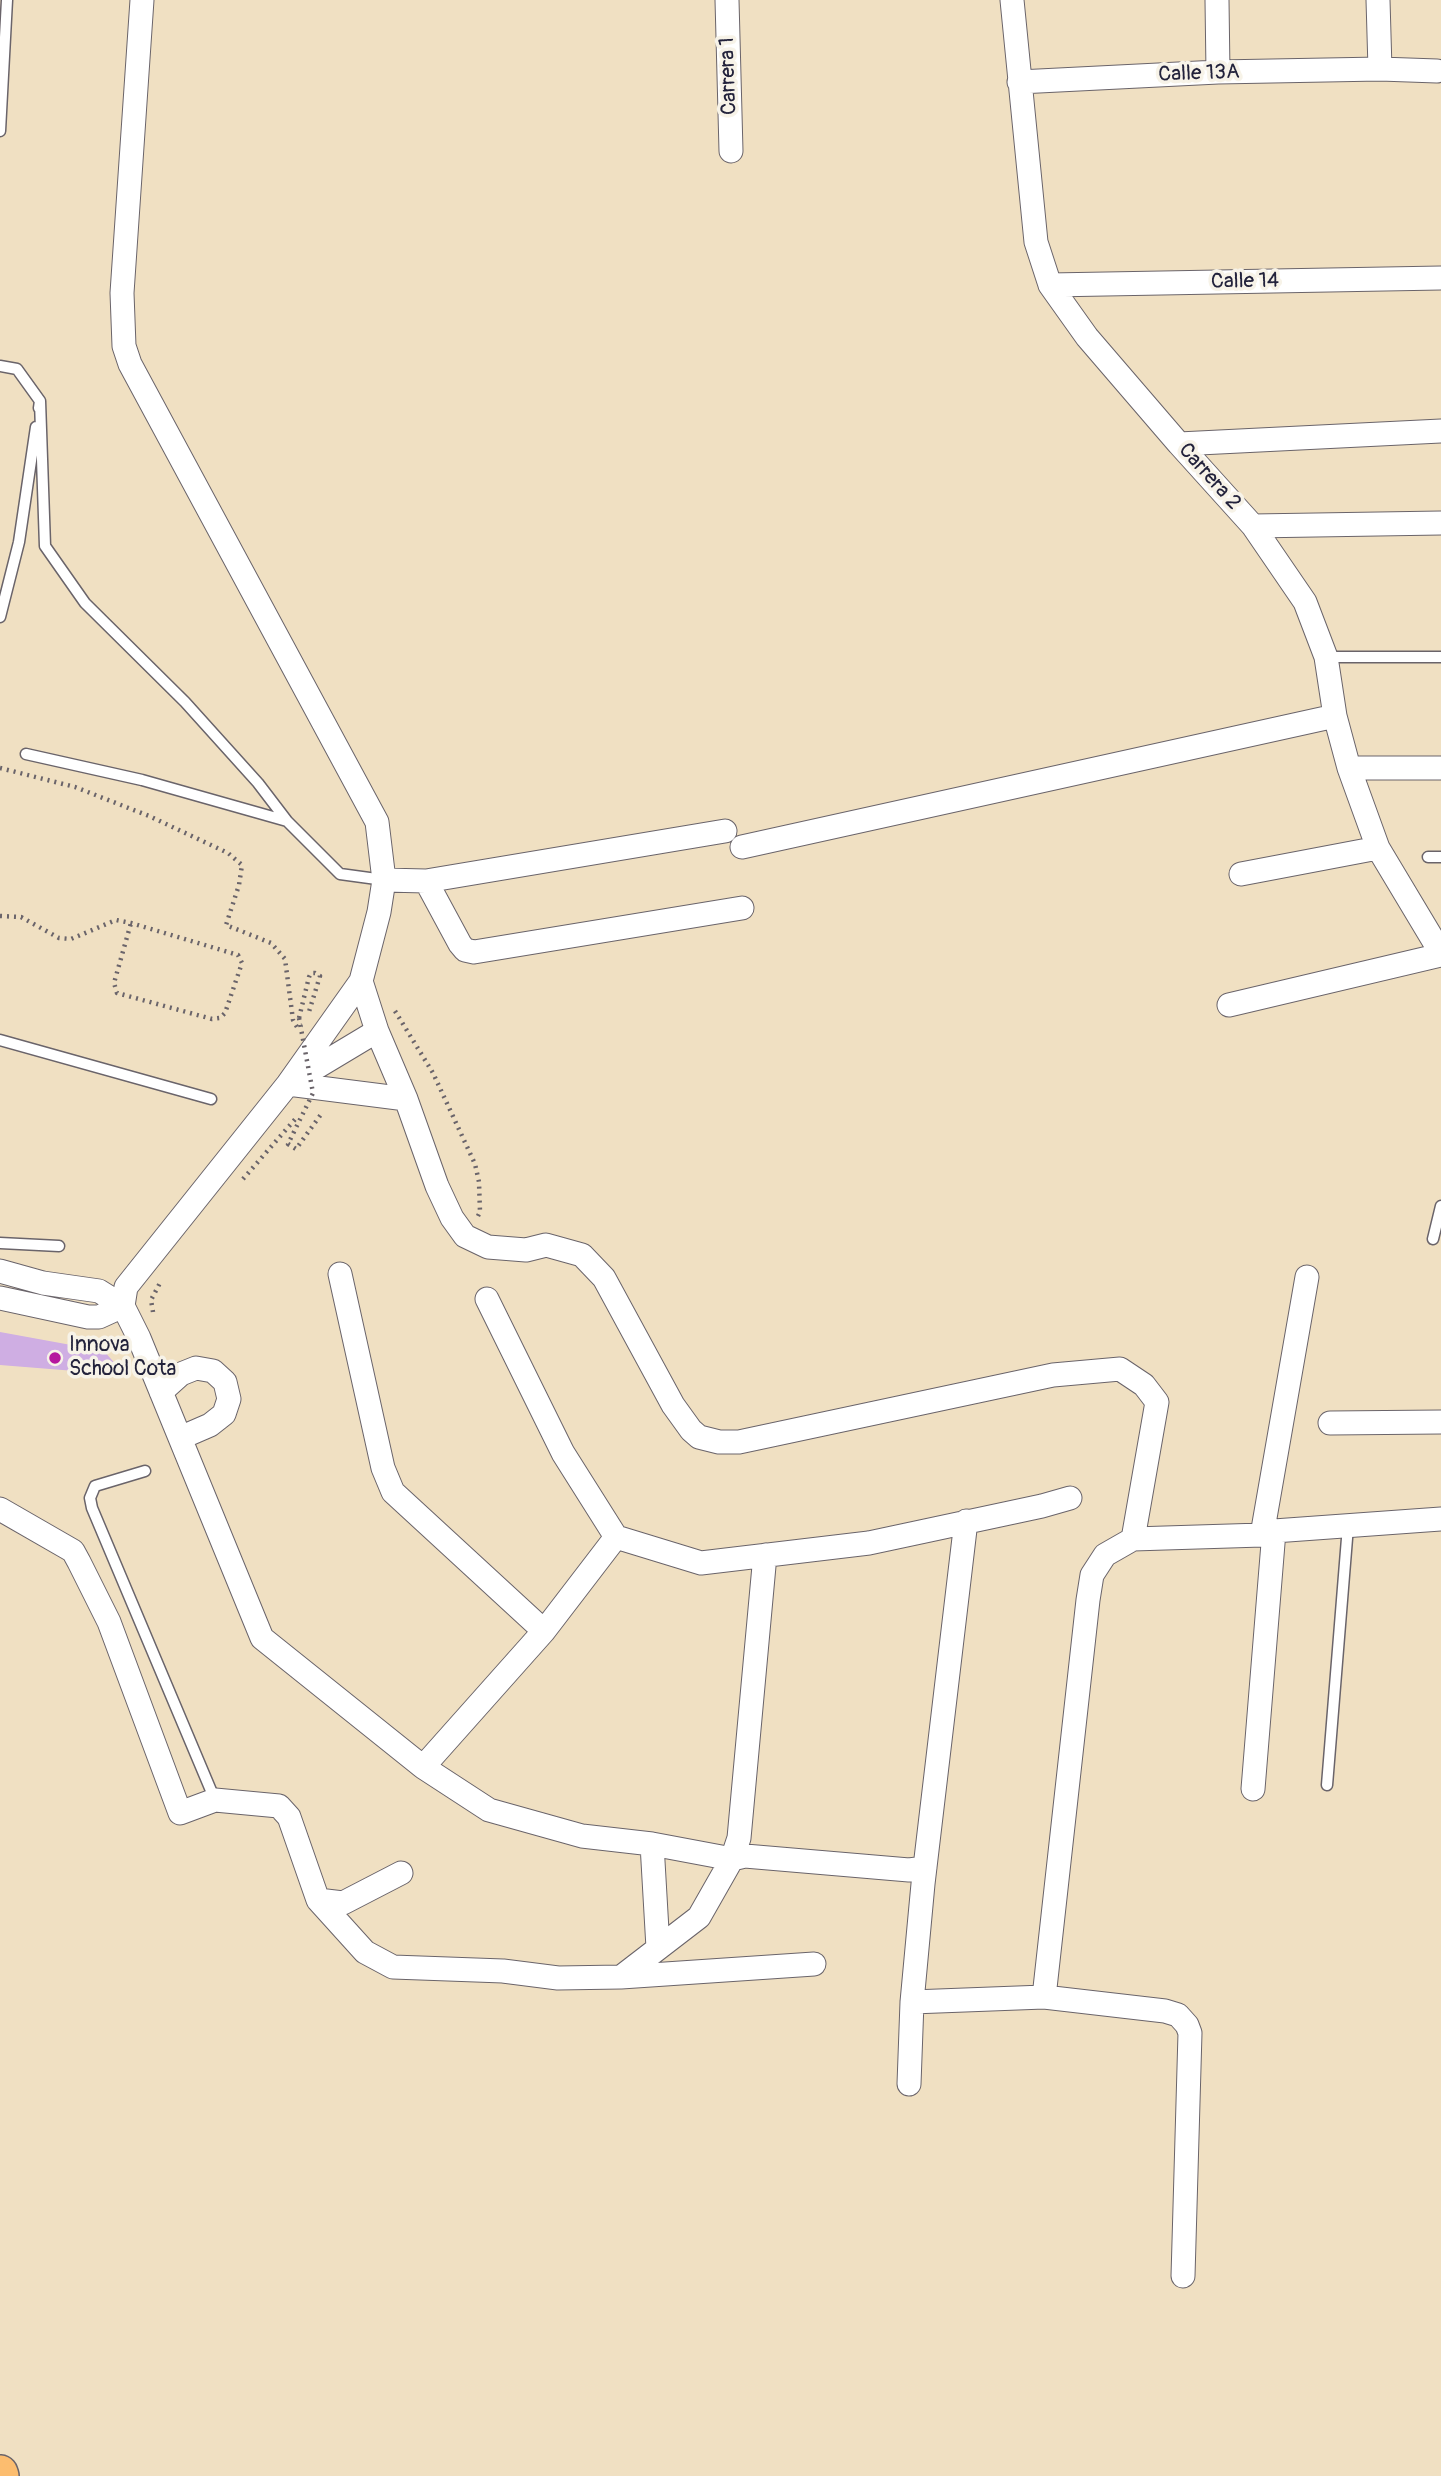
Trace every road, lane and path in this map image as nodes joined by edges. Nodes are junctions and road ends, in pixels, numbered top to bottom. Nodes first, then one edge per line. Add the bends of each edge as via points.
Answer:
1 (7, 0) edge
2 (142, 0) edge
3 (727, 0) edge
4 (1012, 0) edge
5 (1217, 0) edge
6 (1378, 0) edge
7 (1380, 69) junction
8 (1437, 71) dead end
9 (1218, 72) junction
10 (1018, 82) junction
11 (0, 131) edge
12 (731, 151) dead end
13 (1441, 278) edge
14 (1050, 285) junction
15 (0, 366) edge
16 (40, 401) junction
17 (1441, 431) edge
18 (1179, 444) junction
19 (1441, 523) edge
20 (1253, 526) junction
21 (0, 617) edge
22 (1326, 657) junction
23 (1441, 657) edge
24 (1335, 716) junction
25 (26, 754) dead end
26 (0, 768) edge
27 (1349, 768) junction
28 (1441, 768) edge
29 (287, 821) junction
30 (725, 831) dead end
31 (742, 847) dead end
32 (1378, 848) junction
33 (1428, 857) dead end
34 (1441, 857) edge
35 (1241, 874) dead end
36 (384, 880) junction
37 (426, 881) junction
38 (743, 908) dead end
39 (0, 916) edge
40 (131, 923) junction
41 (1441, 954) edge
42 (360, 981) junction
43 (1229, 1005) dead end
44 (395, 1010) dead end
45 (377, 1031) junction
46 (0, 1040) edge
47 (288, 1084) junction
48 (319, 1095) dead end
49 (211, 1099) dead end
50 (405, 1099) junction
51 (301, 1103) dead end
52 (314, 1105) dead end
53 (322, 1113) dead end
54 (241, 1171) dead end
55 (1441, 1206) edge
56 (465, 1236) junction
57 (1433, 1240) dead end
58 (0, 1243) edge
59 (59, 1246) dead end
60 (0, 1271) edge
61 (340, 1274) dead end
62 (1307, 1277) dead end
63 (0, 1298) edge
64 (486, 1300) dead end
65 (123, 1306) junction
66 (146, 1329) junction
67 (93, 1337) dead end
68 (161, 1392) junction
69 (1441, 1422) edge
70 (1330, 1423) dead end
71 (180, 1438) junction
72 (145, 1471) dead end
73 (1070, 1498) dead end
74 (0, 1509) edge
75 (1441, 1519) edge
76 (966, 1521) junction
77 (1348, 1526) junction
78 (1268, 1533) junction
79 (616, 1537) junction
80 (1133, 1539) junction
81 (765, 1555) junction
82 (544, 1631) junction
83 (423, 1767) junction
84 (1327, 1785) dead end
85 (1253, 1788) dead end
86 (215, 1800) junction
87 (652, 1844) junction
88 (732, 1859) junction
89 (925, 1868) junction
90 (401, 1873) dead end
91 (318, 1900) junction
92 (658, 1948) junction
93 (814, 1964) dead end
94 (621, 1977) junction
95 (1044, 1997) junction
96 (912, 2002) junction
97 (909, 2084) dead end
98 (1183, 2276) dead end

1 - 11 lane
2 - 36 street via 122,293 124,346 377,822
3 - 12 street, Carrera 1
4 - 10 street, Carrera 2
5 - 9 street
6 - 7 street
7 - 8 street, Calle 13A
7 - 9 street, Calle 13A
9 - 10 street, Calle 13A
10 - 14 street, Carrera 2 via 1036,242
13 - 14 street, Calle 14
14 - 18 street, Carrera 2 via 1087,337
15 - 16 lane via 17,369
16 - 21 lane via 19,542
16 - 29 lane via 45,546 85,603 185,702
17 - 18 street
18 - 20 street, Carrera 2
19 - 20 street
20 - 22 street, Carrera 2 via 1305,602
22 - 23 lane
22 - 24 street, Carrera 2
24 - 27 street, Carrera 2
24 - 31 street
25 - 29 lane via 142,780
26 - 53 path, bridge via 75,787 149,816 228,853 242,866 226,925 271,943 285,959 297,1027 303,1024 311,1009 320,976 311,973 299,1018 301,1027 304,1047 307,1058 313,1093 288,1144 296,1149
27 - 28 street
27 - 32 street, Carrera 2
29 - 36 lane via 340,874
30 - 37 street
32 - 35 street
32 - 41 street, Carrera 2
33 - 34 lane
36 - 37 street
36 - 42 street via 380,912
37 - 38 street via 460,944 474,952
39 - 40 path via 21,917 59,938 71,939 116,920
40 - 40 path via 114,983 117,993 220,1018 242,963 238,955
41 - 43 street
42 - 45 street
42 - 47 street
44 - 56 path via 433,1073 475,1164 480,1212
45 - 47 street
45 - 50 street
46 - 49 lane
47 - 50 street
47 - 65 street via 126,1287
48 - 51 path
50 - 56 street via 437,1186
52 - 54 path, bridge via 297,1116 235,1183
55 - 57 lane
56 - 80 street via 488,1247 526,1250 546,1245 582,1255 604,1278 691,1430 719,1442 739,1442 1053,1376 1119,1369 1144,1385 1157,1402
58 - 59 lane
60 - 65 street via 99,1291
61 - 82 street via 383,1468 393,1492
62 - 78 street
63 - 65 street via 88,1317
64 - 79 street via 563,1453
65 - 66 street
66 - 66 path via 149,1331 143,1316 146,1292 162,1275 151,1300
66 - 67 path via 117,1351
66 - 68 street
68 - 71 street
68 - 71 street via 181,1374 196,1368 213,1371 225,1382 229,1399 224,1414
69 - 70 street
71 - 83 street via 262,1638
72 - 86 lane via 95,1486 92,1508
73 - 76 street
74 - 86 street via 73,1551 109,1622 180,1813
75 - 77 street
76 - 81 street via 869,1543
76 - 89 street
77 - 78 street
77 - 84 lane
78 - 80 street
78 - 85 street
79 - 81 street via 701,1563
79 - 82 street
80 - 95 street via 1105,1555 1092,1575
81 - 88 street via 739,1838
82 - 83 street
83 - 87 street via 489,1810 582,1836
86 - 91 street via 279,1806 289,1817
87 - 88 street
87 - 92 street
88 - 89 street via 745,1856
88 - 92 street via 699,1917
89 - 96 street
90 - 91 street via 343,1903
91 - 94 street via 365,1952 393,1967 558,1978
92 - 94 street
93 - 94 street
95 - 96 street
95 - 98 street via 1166,2011 1187,2025
96 - 97 street

